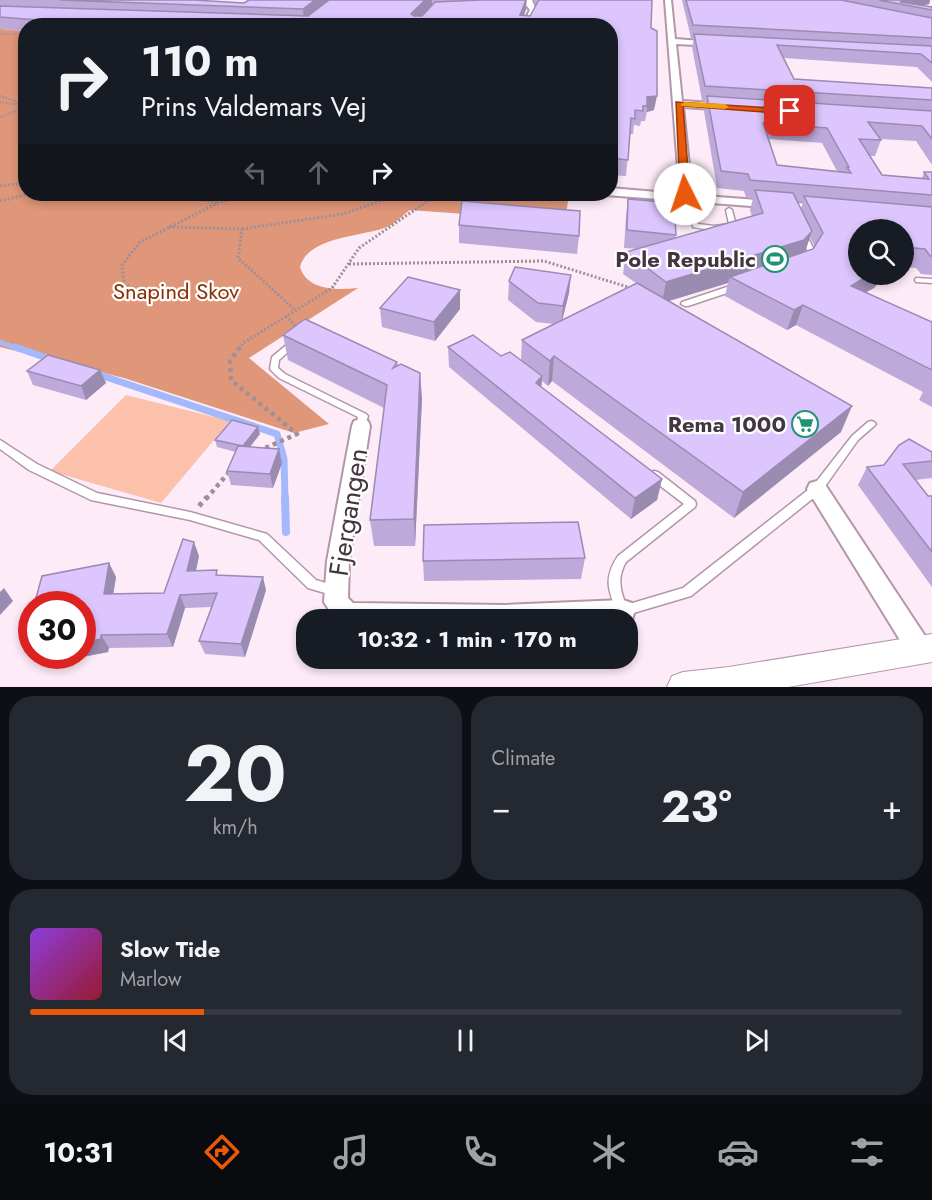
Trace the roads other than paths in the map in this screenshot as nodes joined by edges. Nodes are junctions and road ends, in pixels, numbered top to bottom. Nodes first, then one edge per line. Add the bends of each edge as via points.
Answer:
1 (668, 0) edge
2 (528, 4) edge
3 (529, 18) edge
4 (672, 41) junction
5 (723, 44) edge
6 (678, 104) junction
7 (741, 108) edge
8 (618, 193) edge
9 (689, 198) junction
10 (729, 210) dead end
11 (838, 211) edge
12 (798, 222) edge
13 (802, 265) edge
14 (919, 280) dead end
15 (932, 280) edge
16 (749, 283) edge
17 (685, 304) dead end
18 (298, 340) edge
19 (871, 424) dead end
20 (361, 426) joint
21 (0, 444) edge
22 (645, 468) edge
23 (817, 489) junction
24 (335, 591) junction
25 (342, 609) edge
26 (621, 609) edge
27 (629, 609) edge
28 (926, 649) edge
29 (683, 687) edge

1 - 4 street
2 - 3 street via 533,10
4 - 5 street
4 - 6 street
6 - 7 street
6 - 9 street
8 - 9 street
9 - 10 lane via 695,226 733,225
9 - 11 street
12 - 13 lane via 812,252
14 - 15 lane
16 - 17 lane
18 - 20 lane, Fjergangen via 275,359 274,369 363,416
19 - 23 lane via 855,438
20 - 24 street, Fjergangen
21 - 24 lane via 33,467 95,497 190,516 263,537 312,584
22 - 26 lane via 691,504 616,567 612,578
23 - 27 lane via 687,592
23 - 28 street
24 - 25 street, Fjergangen via 336,602
28 - 29 street

